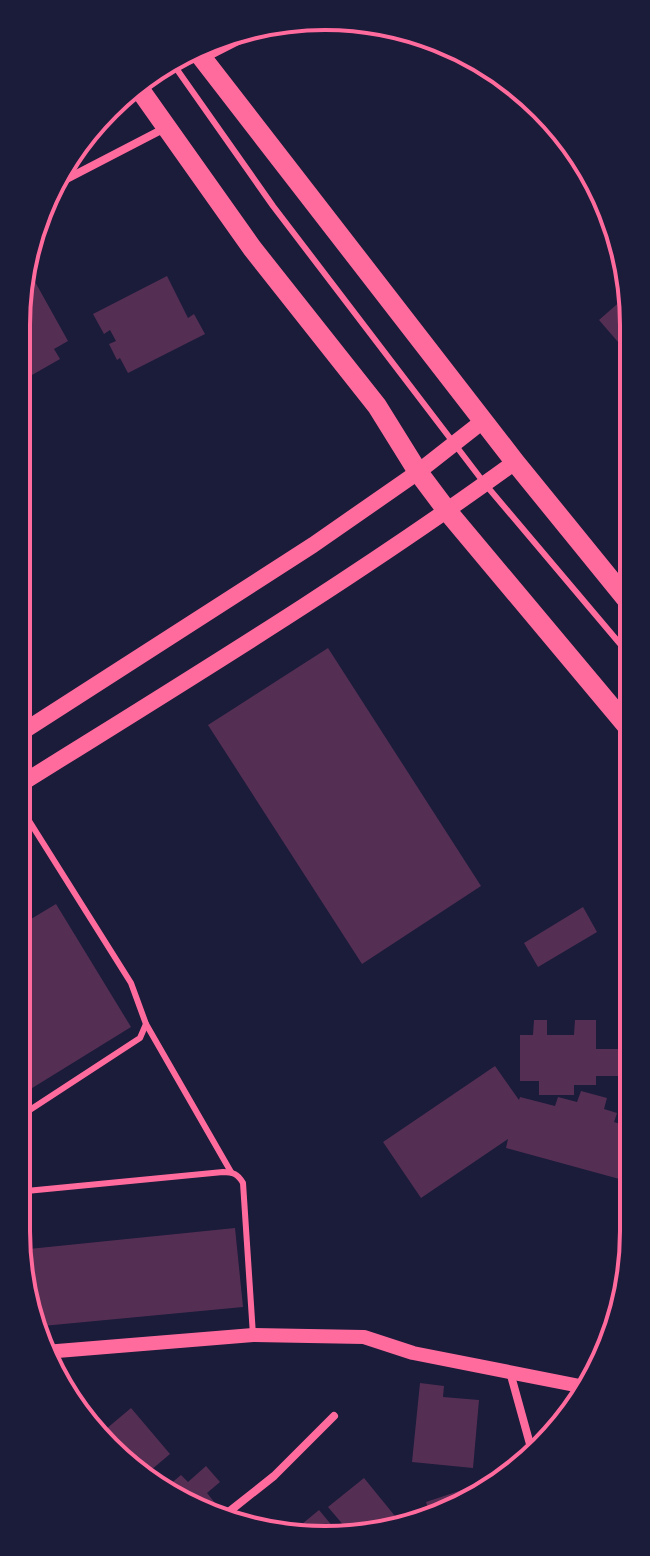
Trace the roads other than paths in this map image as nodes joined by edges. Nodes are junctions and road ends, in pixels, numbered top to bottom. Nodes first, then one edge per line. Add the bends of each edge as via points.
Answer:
1 (201, 57) edge
2 (178, 70) edge
3 (142, 93) edge
4 (167, 127) junction
5 (70, 177) edge
6 (483, 421) junction
7 (455, 443) junction
8 (515, 462) junction
9 (418, 472) junction
10 (485, 484) junction
11 (448, 512) junction
12 (620, 591) edge
13 (620, 644) edge
14 (620, 717) edge
15 (30, 727) edge
16 (30, 778) edge
17 (30, 822) edge
18 (146, 1024) junction
19 (30, 1110) edge
20 (231, 1172) junction
21 (30, 1190) edge
22 (253, 1335) junction
23 (55, 1351) edge
24 (510, 1372) junction
25 (576, 1385) edge
26 (334, 1416) dead end
27 (530, 1444) edge
28 (231, 1510) edge

1 - 6 main road
2 - 7 lane via 273,206
3 - 4 main road
4 - 5 street
4 - 9 main road via 252,248 377,406
6 - 7 main road
6 - 8 main road
7 - 9 main road
7 - 10 lane
8 - 10 main road
8 - 12 main road
9 - 11 main road
9 - 15 main road
10 - 11 main road
10 - 13 lane
11 - 14 main road
11 - 16 main road
17 - 18 lane via 131,983
18 - 19 lane via 140,1038
18 - 20 lane
20 - 21 lane
20 - 22 lane via 243,1183
22 - 23 street
22 - 24 street via 364,1337 413,1353
24 - 25 street
24 - 27 street
26 - 28 street

